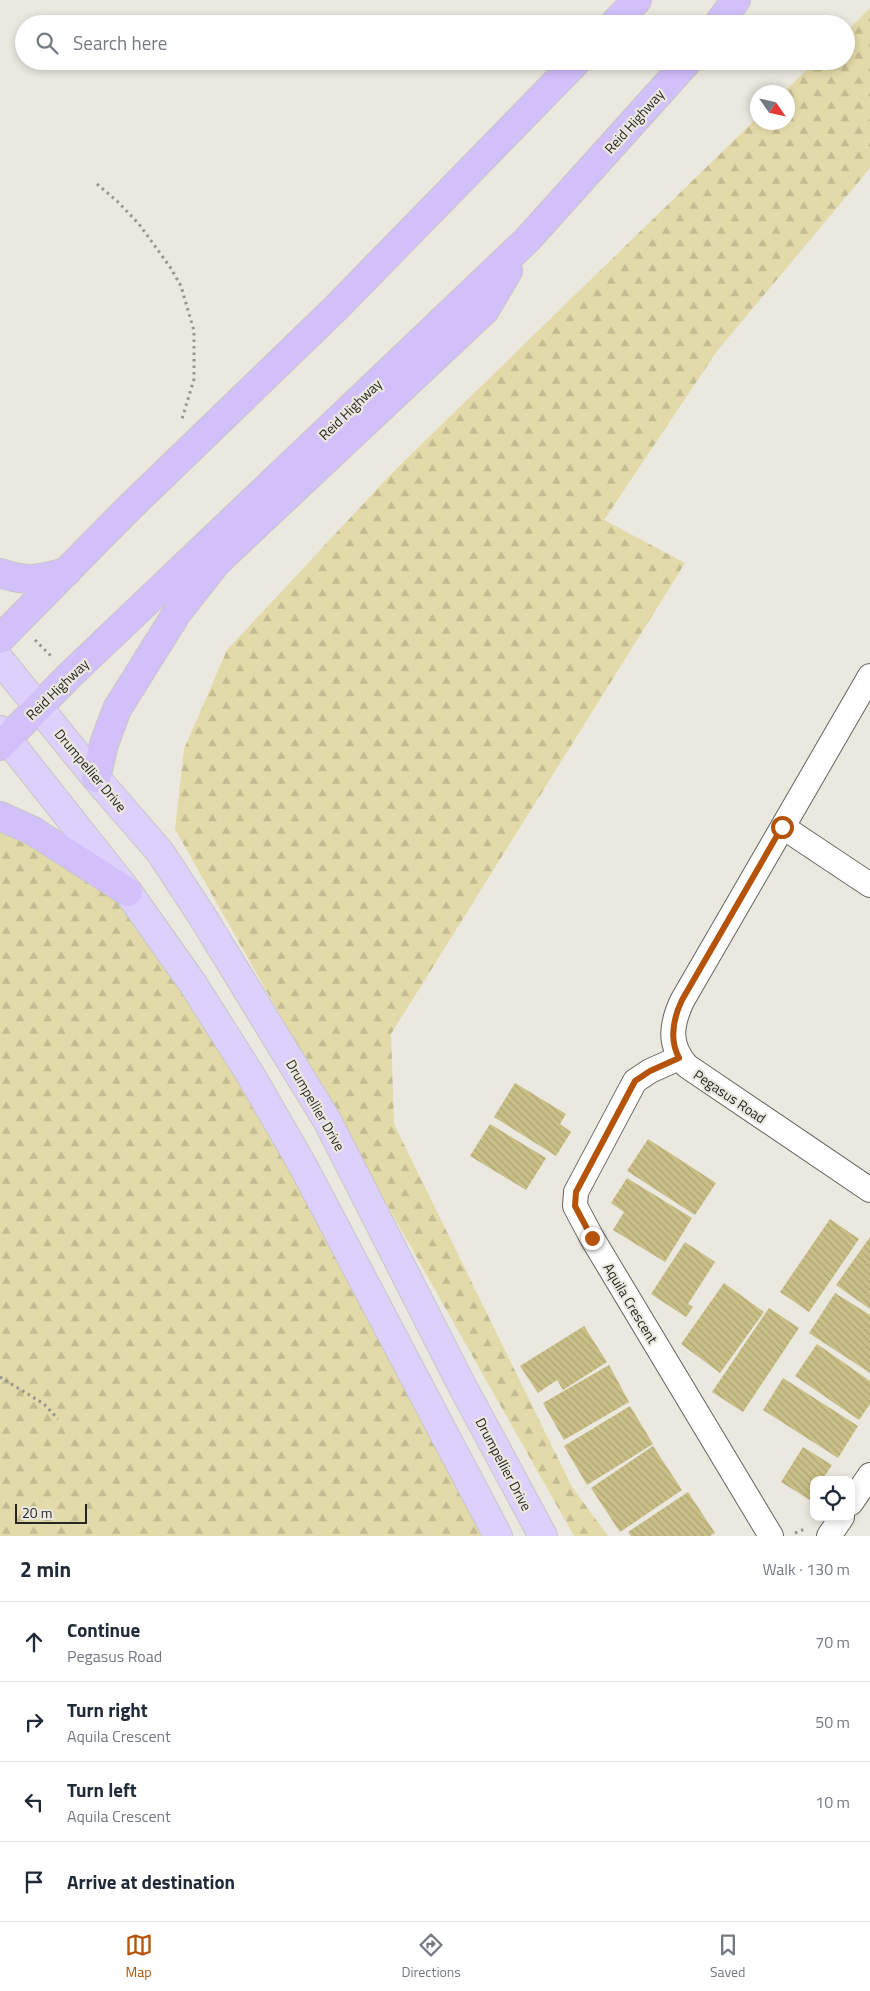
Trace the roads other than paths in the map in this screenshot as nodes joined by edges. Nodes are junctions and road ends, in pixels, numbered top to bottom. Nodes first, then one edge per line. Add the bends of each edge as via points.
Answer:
1 (637, 0) edge
2 (736, 0) edge
3 (623, 15) edge
4 (725, 15) edge
5 (568, 70) edge
6 (680, 70) edge
7 (527, 240) junction
8 (67, 572) junction
9 (0, 574) edge
10 (0, 639) edge
11 (0, 660) edge
12 (870, 676) edge
13 (39, 707) junction
14 (2, 738) edge
15 (96, 778) junction
16 (0, 816) edge
17 (782, 827) junction
18 (870, 885) edge
19 (128, 892) junction
20 (679, 1058) junction
21 (870, 1190) edge
22 (870, 1475) edge
23 (855, 1497) edge
24 (839, 1521) edge
25 (498, 1536) edge
26 (543, 1536) edge
27 (771, 1536) edge
28 (829, 1536) edge

1 - 3 highway
2 - 4 highway
5 - 8 highway via 336,308
6 - 7 highway, Reid Highway
7 - 13 highway, Reid Highway
7 - 15 highway via 485,310 217,562 177,613 117,709
8 - 9 highway via 38,580
8 - 10 highway
11 - 13 main road, Drumpellier Drive
12 - 17 street
13 - 14 highway, Reid Highway
13 - 15 main road, Drumpellier Drive
14 - 19 main road
15 - 26 main road, Drumpellier Drive via 160,852 328,1122 459,1380
16 - 19 highway via 33,831
17 - 18 street
17 - 20 street via 674,1017 673,1036
19 - 25 main road via 222,1029 277,1120
20 - 21 street, Pegasus Road via 686,1066
20 - 27 street, Aquila Crescent via 635,1081 576,1192 575,1206
22 - 23 street
24 - 28 street

